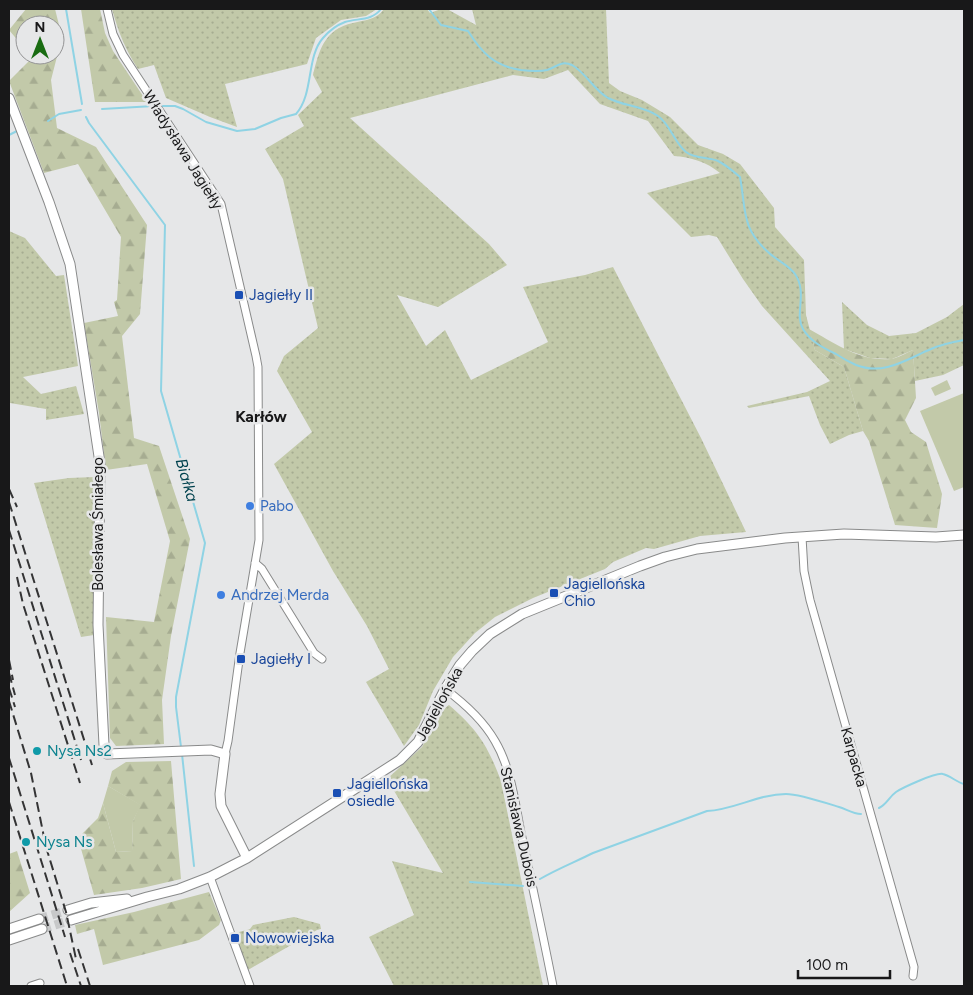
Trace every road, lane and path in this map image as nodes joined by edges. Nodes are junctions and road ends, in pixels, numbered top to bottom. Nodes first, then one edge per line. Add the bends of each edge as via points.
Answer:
1 (107, 9) edge
2 (9, 99) edge
3 (964, 535) edge
4 (802, 537) junction
5 (255, 563) junction
6 (322, 659) dead end
7 (445, 689) junction
8 (225, 754) junction
9 (247, 858) junction
10 (210, 877) junction
11 (147, 897) junction
12 (68, 910) tunnel mouth
13 (39, 919) tunnel mouth
14 (71, 920) tunnel mouth
15 (9, 929) edge
16 (42, 929) tunnel mouth
17 (9, 940) edge
18 (913, 976) dead end
19 (40, 983) dead end
20 (31, 986) edge
21 (250, 986) edge
22 (553, 986) edge

1 - 5 street, Władysława Jagiełły via 117,45 221,204 258,367 259,540
2 - 8 street, Bolesława Śmiałego via 70,264 100,463 98,625 104,745 107,754 210,750
3 - 4 street, Jagiellońska
4 - 7 street, Jagiellońska via 708,547 676,554 530,610 483,640 465,658
4 - 18 street, Karpacka via 810,600 914,966
5 - 6 street via 262,569 314,653
5 - 8 street, Władysława Jagiełły
7 - 9 street, Jagiellońska via 411,752
7 - 22 street, Stanisława Dubois via 478,718 503,757
8 - 9 street, Władysława Jagiełły via 221,806
9 - 10 street, Jagiellońska
10 - 11 street, Jagiellońska
10 - 21 street
11 - 12 street, Jagiellońska via 91,903
11 - 14 street, Jagiellońska
13 - 15 street
16 - 17 street
19 - 20 street

